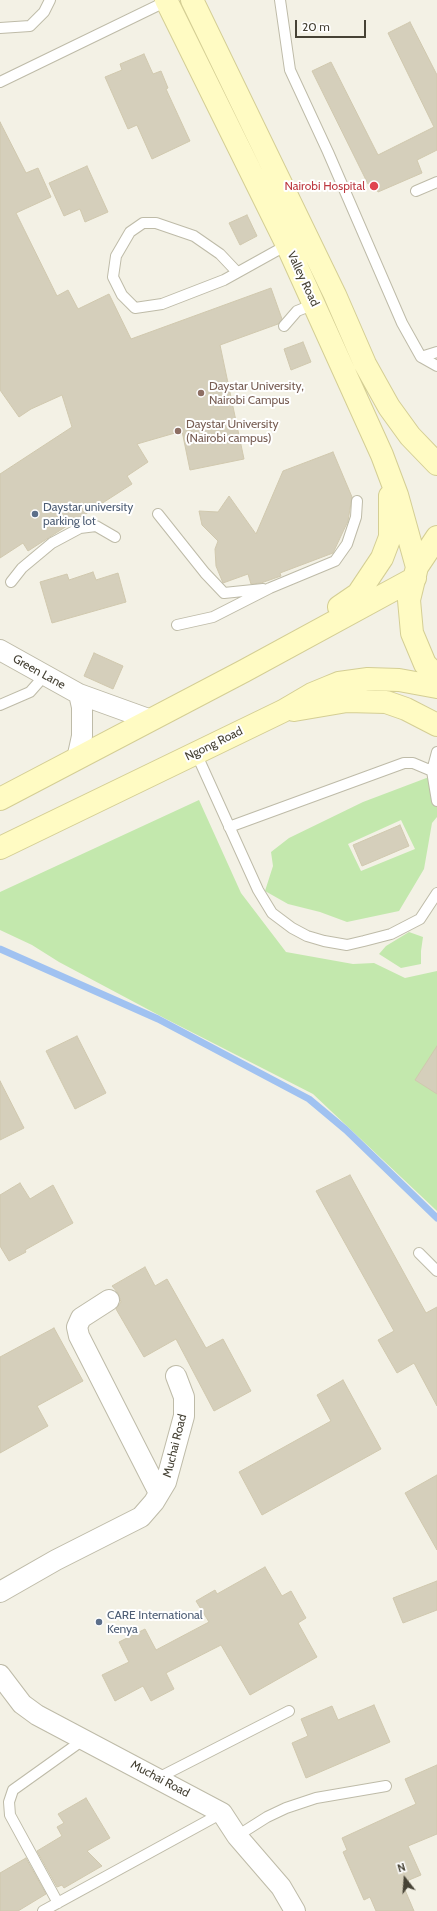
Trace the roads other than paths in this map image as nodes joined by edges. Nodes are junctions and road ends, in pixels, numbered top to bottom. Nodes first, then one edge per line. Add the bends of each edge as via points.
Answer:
1 (50, 0) edge
2 (167, 0) edge
3 (192, 0) edge
4 (280, 0) edge
5 (0, 28) edge
6 (0, 82) edge
7 (437, 182) edge
8 (416, 191) dead end
9 (287, 245) junction
10 (237, 272) junction
11 (335, 295) junction
12 (315, 304) junction
13 (284, 326) dead end
14 (437, 352) edge
15 (421, 357) junction
16 (437, 366) edge
17 (402, 425) junction
18 (437, 443) edge
19 (437, 464) edge
20 (387, 467) junction
21 (357, 501) dead end
22 (158, 514) dead end
23 (114, 537) dead end
24 (437, 537) edge
25 (416, 572) junction
26 (11, 582) dead end
27 (270, 588) junction
28 (177, 625) dead end
29 (293, 644) junction
30 (0, 650) edge
31 (45, 675) junction
32 (437, 676) edge
33 (437, 686) edge
34 (79, 694) junction
35 (0, 705) edge
36 (283, 711) junction
37 (151, 720) junction
38 (437, 725) edge
39 (437, 752) edge
40 (196, 753) junction
41 (77, 759) junction
42 (432, 771) junction
43 (0, 800) edge
44 (437, 801) edge
45 (230, 827) junction
46 (0, 848) edge
47 (437, 893) edge
48 (419, 1253) dead end
49 (437, 1271) edge
50 (109, 1300) dead end
51 (176, 1376) dead end
52 (160, 1493) junction
53 (0, 1592) edge
54 (0, 1675) edge
55 (289, 1711) dead end
56 (83, 1740) junction
57 (158, 1778) junction
58 (386, 1786) dead end
59 (222, 1813) junction
60 (237, 1836) junction
61 (58, 1903) junction
62 (43, 1911) edge
63 (295, 1911) edge

1 - 5 lane via 44,12 30,26
2 - 6 lane
2 - 9 main road, Valley Road
3 - 11 main road, Valley Road
4 - 15 lane via 290,70 402,323
7 - 8 lane
9 - 10 lane
9 - 12 main road, Valley Road
10 - 10 lane via 220,254 194,236 156,223 143,223 130,232 116,256 113,277 122,295 135,308 162,304 224,280
11 - 12 lane
11 - 17 main road, Valley Road via 365,364
12 - 13 lane via 297,311
12 - 20 main road, Valley Road
14 - 15 lane
15 - 16 lane
17 - 18 main road
17 - 19 main road, Valley Road
20 - 25 main road, Valley Road via 398,494
20 - 29 main road via 391,512 390,536 382,558 358,594
21 - 27 lane via 356,517 347,544 335,561
22 - 27 lane via 224,593
23 - 26 lane via 96,526 80,528 52,543 22,568
24 - 25 main road
25 - 29 main road
25 - 32 main road via 409,600 412,633 425,664
27 - 28 lane via 213,617
29 - 37 main road
30 - 31 street, Green Lane
31 - 34 street, Green Lane
31 - 35 lane via 30,692
33 - 36 main road, Ngong Road via 399,680 368,679 329,687
34 - 37 street, Green Lane
34 - 41 street via 82,707 82,736
36 - 38 main road via 347,701 386,702
36 - 40 main road, Ngong Road
37 - 41 main road
39 - 42 lane
40 - 45 lane
40 - 46 main road, Ngong Road
41 - 43 main road
42 - 44 lane
42 - 45 lane via 413,763 404,763
45 - 47 lane via 258,890 272,913 307,936 347,945 391,934 420,919
48 - 49 lane
50 - 52 street via 81,1318 77,1327 79,1336
51 - 52 street, Muchai Road via 184,1397 184,1416 166,1482
52 - 53 street, Muchai Road via 141,1516
54 - 56 street, Muchai Road via 22,1704 37,1716
55 - 57 lane
56 - 57 street, Muchai Road
56 - 61 lane via 13,1790 9,1802 10,1815
57 - 59 street, Muchai Road
58 - 60 lane via 308,1801 266,1817
59 - 60 street, Muchai Road
59 - 61 lane
60 - 63 street, Muchai Road via 281,1887
61 - 62 lane

